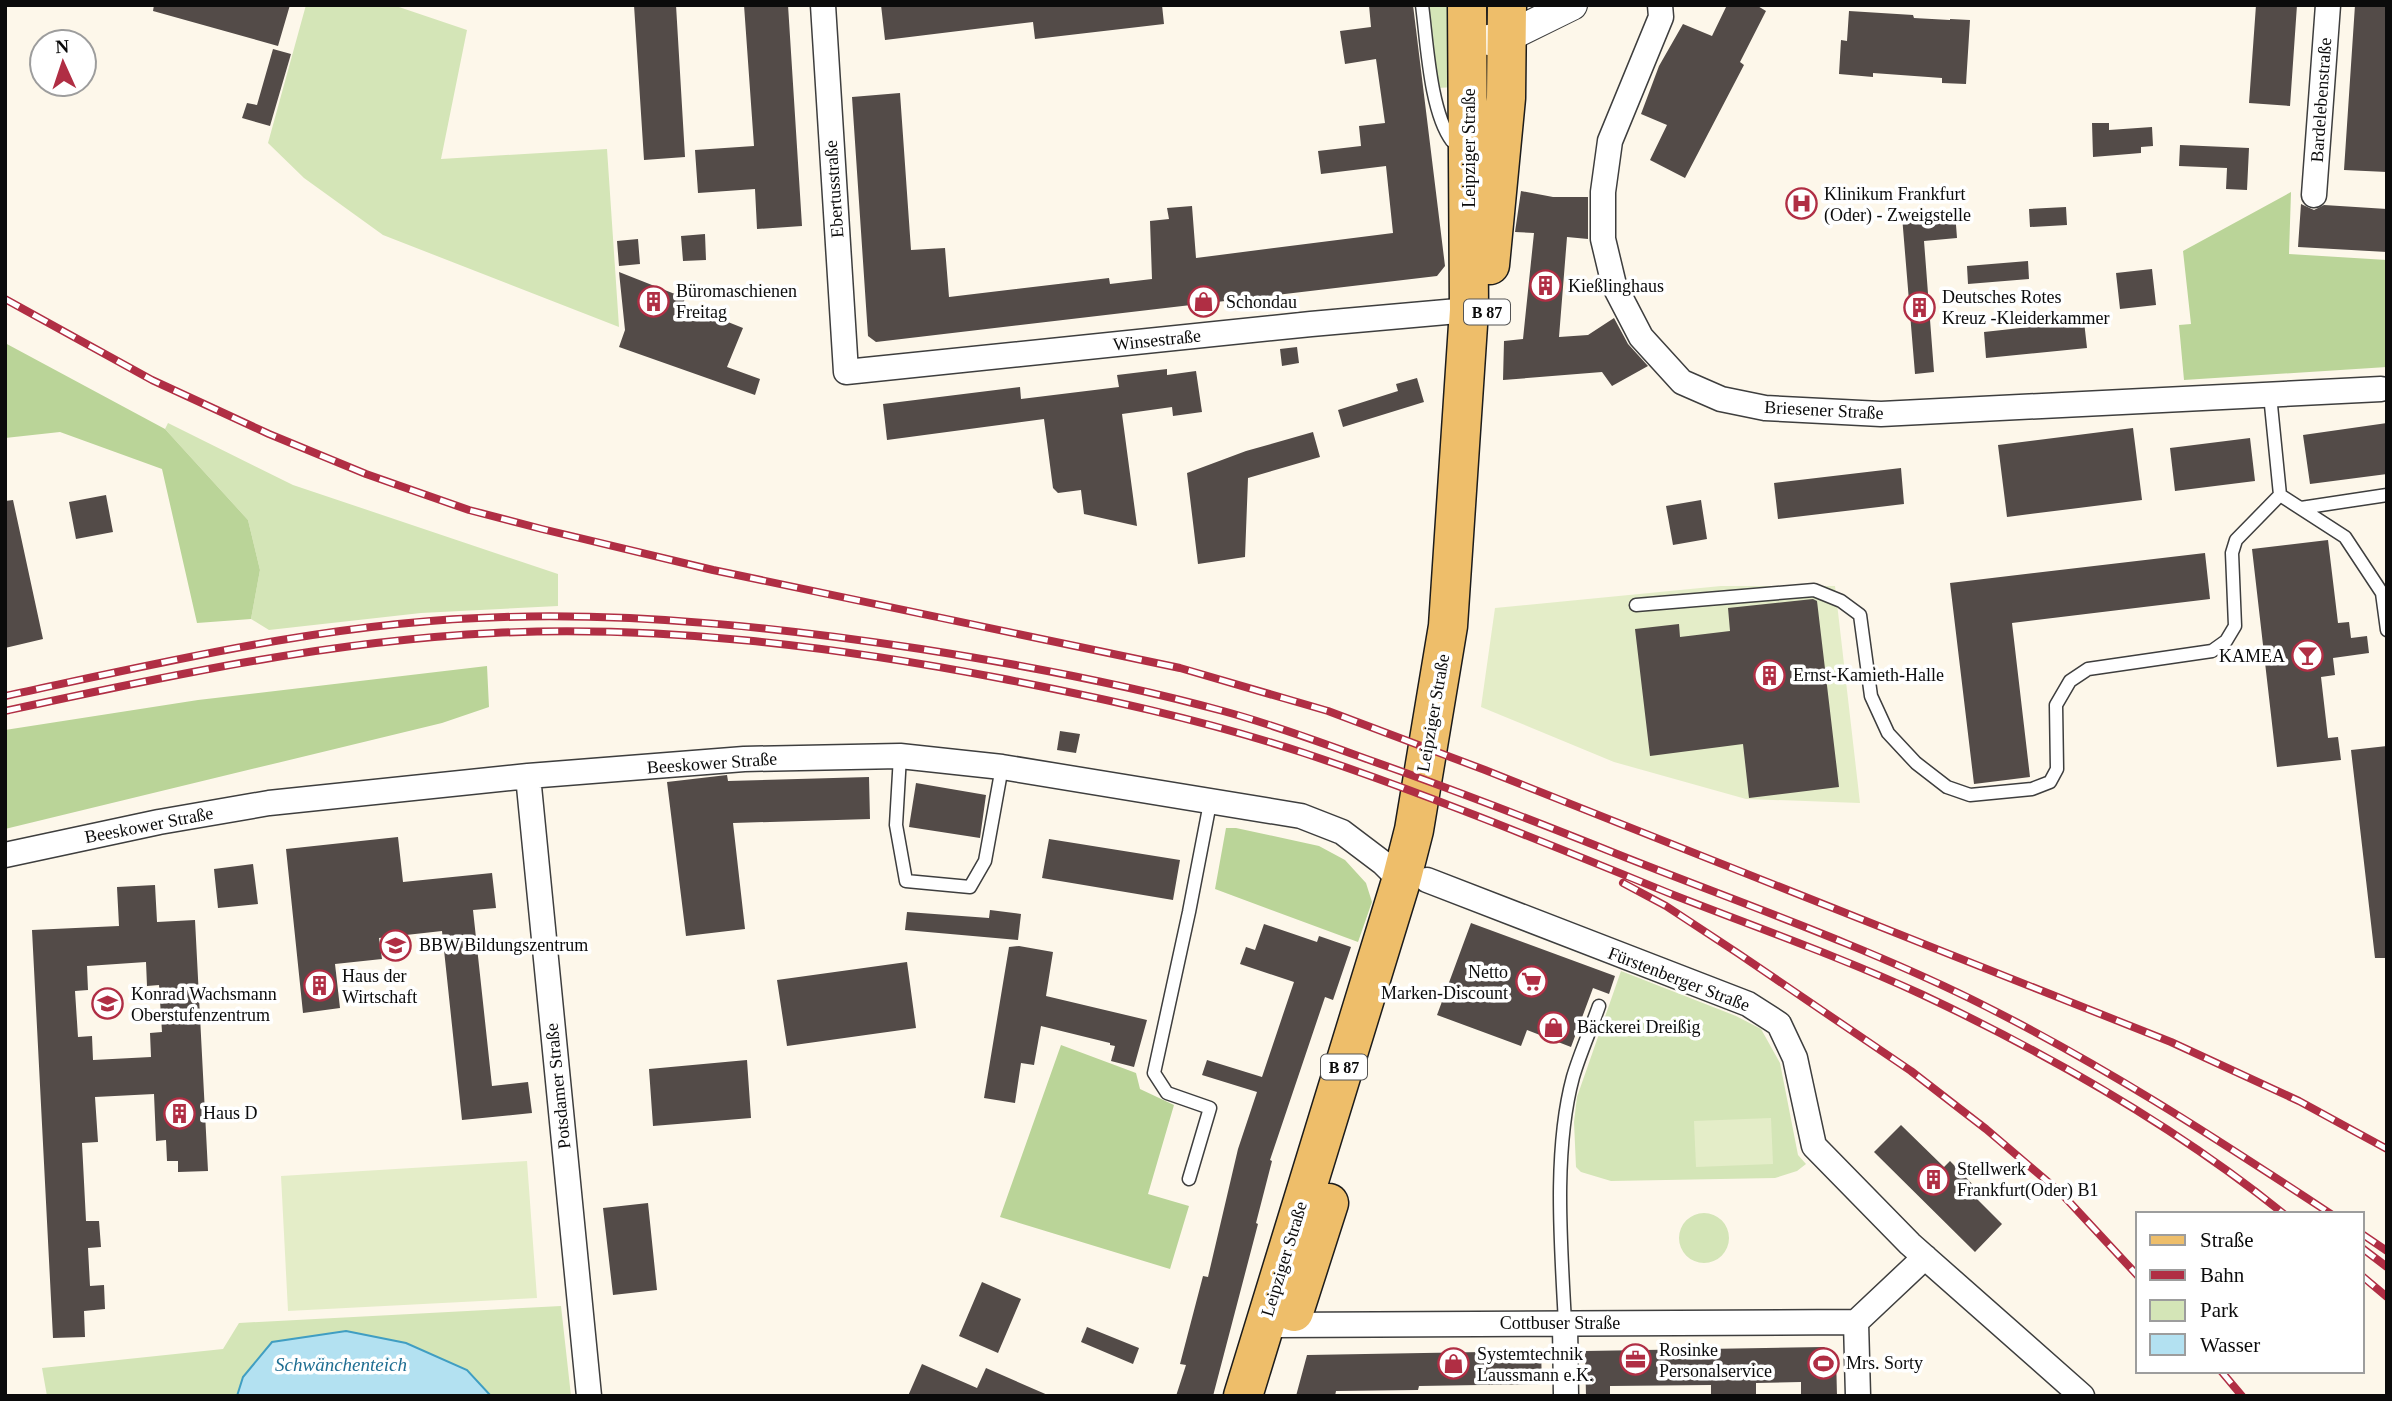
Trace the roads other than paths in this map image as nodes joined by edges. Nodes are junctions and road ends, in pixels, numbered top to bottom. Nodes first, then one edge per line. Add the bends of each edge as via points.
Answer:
1 (823, 5) edge
2 (1422, 5) edge
3 (1467, 5) edge
4 (1572, 5) edge
5 (1660, 5) edge
6 (2328, 5) edge
7 (1505, 16) edge
8 (1469, 43) junction
9 (1468, 142) junction
10 (2314, 195) dead end
11 (1469, 310) junction
12 (846, 372) joint
13 (2381, 389) dead end
14 (2270, 396) junction
15 (2280, 495) junction
16 (2387, 495) edge
17 (2301, 508) junction
18 (1636, 605) dead end
19 (2387, 630) edge
20 (900, 756) junction
21 (1002, 767) junction
22 (528, 776) junction
23 (1210, 803) junction
24 (5, 855) edge
25 (1414, 881) junction
26 (1600, 1006) dead end
27 (1189, 1179) dead end
28 (1926, 1257) junction
29 (1856, 1322) junction
30 (1565, 1323) junction
31 (1277, 1325) junction
32 (589, 1396) edge
33 (1243, 1396) edge
34 (1269, 1396) edge
35 (1566, 1396) edge
36 (1858, 1396) edge
37 (2082, 1396) edge

1 - 12 street, Ebertusstraße
2 - 9 lane via 1436,102 1446,132 1452,141
3 - 8 main road, Leipziger Straße / B 87
4 - 7 street
5 - 14 street, Briesener Straße via 1661,17 1610,141 1603,239 1614,285 1641,337 1682,382 1721,399 1765,408 1881,414
6 - 10 street, Bardelebenstraße
7 - 8 street
7 - 25 main road, Leipziger Straße / B 87 via 1506,98 1488,289 1468,623
8 - 9 main road, Leipziger Straße / B 87
9 - 11 main road, Leipziger Straße / B 87
11 - 12 street, Winsestraße
11 - 25 main road, Leipziger Straße / B 87 via 1448,626 1414,830
13 - 14 street, Briesener Straße
14 - 15 lane
15 - 17 lane
15 - 18 lane via 2236,540 2232,553 2235,626 2226,641 2212,651 2088,669 2070,681 2056,705 2057,769 2050,782 2032,789 1970,795 1947,787 1916,763 1888,733 1871,696 1860,615 1841,601 1814,590
16 - 17 lane
17 - 19 lane via 2345,537 2382,593
20 - 21 street, Beeskower Straße
20 - 21 lane via 896,825 906,881 970,887 985,861
20 - 22 street, Beeskower Straße via 744,759
21 - 23 street, Beeskower Straße
22 - 24 street, Beeskower Straße via 269,803
22 - 32 street, Potsdamer Straße
23 - 25 street, Beeskower Straße via 1301,816 1342,832
23 - 27 lane via 1154,1073 1167,1093 1210,1108
25 - 28 street, Fürstenberger Straße via 1748,1003 1779,1024 1795,1058 1814,1146
25 - 31 main road, Leipziger Straße / B 87 via 1310,1265
26 - 30 lane via 1573,1077 1563,1135
28 - 29 street
28 - 37 street, Fürstenberger Straße
29 - 30 street, Cottbuser Straße
29 - 36 street
30 - 31 street, Cottbuser Straße
30 - 35 street
31 - 33 main road, Leipziger Straße / B 87
31 - 34 main road, Leipziger Straße / B 87

